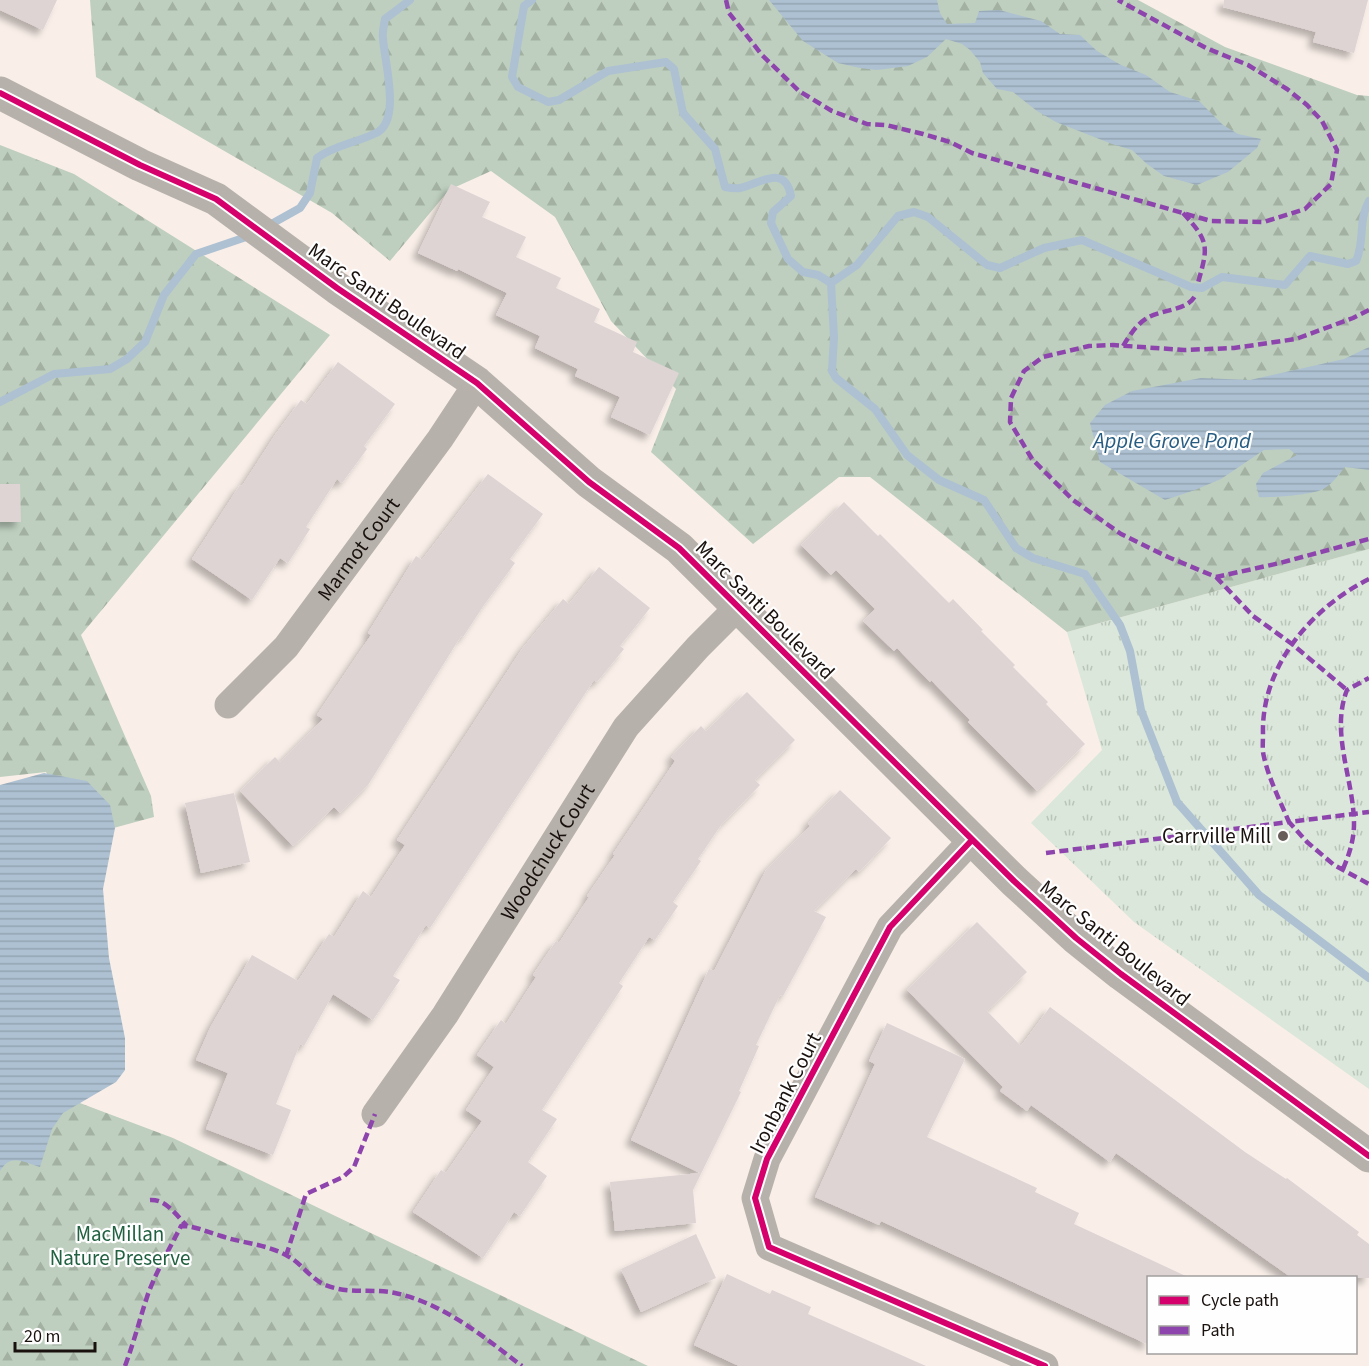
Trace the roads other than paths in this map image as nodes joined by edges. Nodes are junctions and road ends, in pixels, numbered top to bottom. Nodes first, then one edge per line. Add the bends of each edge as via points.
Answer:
1 (0, 93) edge
2 (477, 383) junction
3 (738, 607) junction
4 (228, 705) dead end
5 (972, 840) junction
6 (375, 1114) dead end
7 (1369, 1156) edge
8 (1045, 1366) edge

1 - 2 street, Marc Santi Boulevard via 216,199 337,288
2 - 3 street, Marc Santi Boulevard via 589,482 679,548
2 - 4 street, Marmot Court via 286,647
3 - 5 street, Marc Santi Boulevard
3 - 6 street, Woodchuck Court via 626,727 445,1015
5 - 7 street, Marc Santi Boulevard via 1076,938 1121,974
5 - 8 street, Ironbank Court via 890,927 767,1159 754,1198 769,1247

